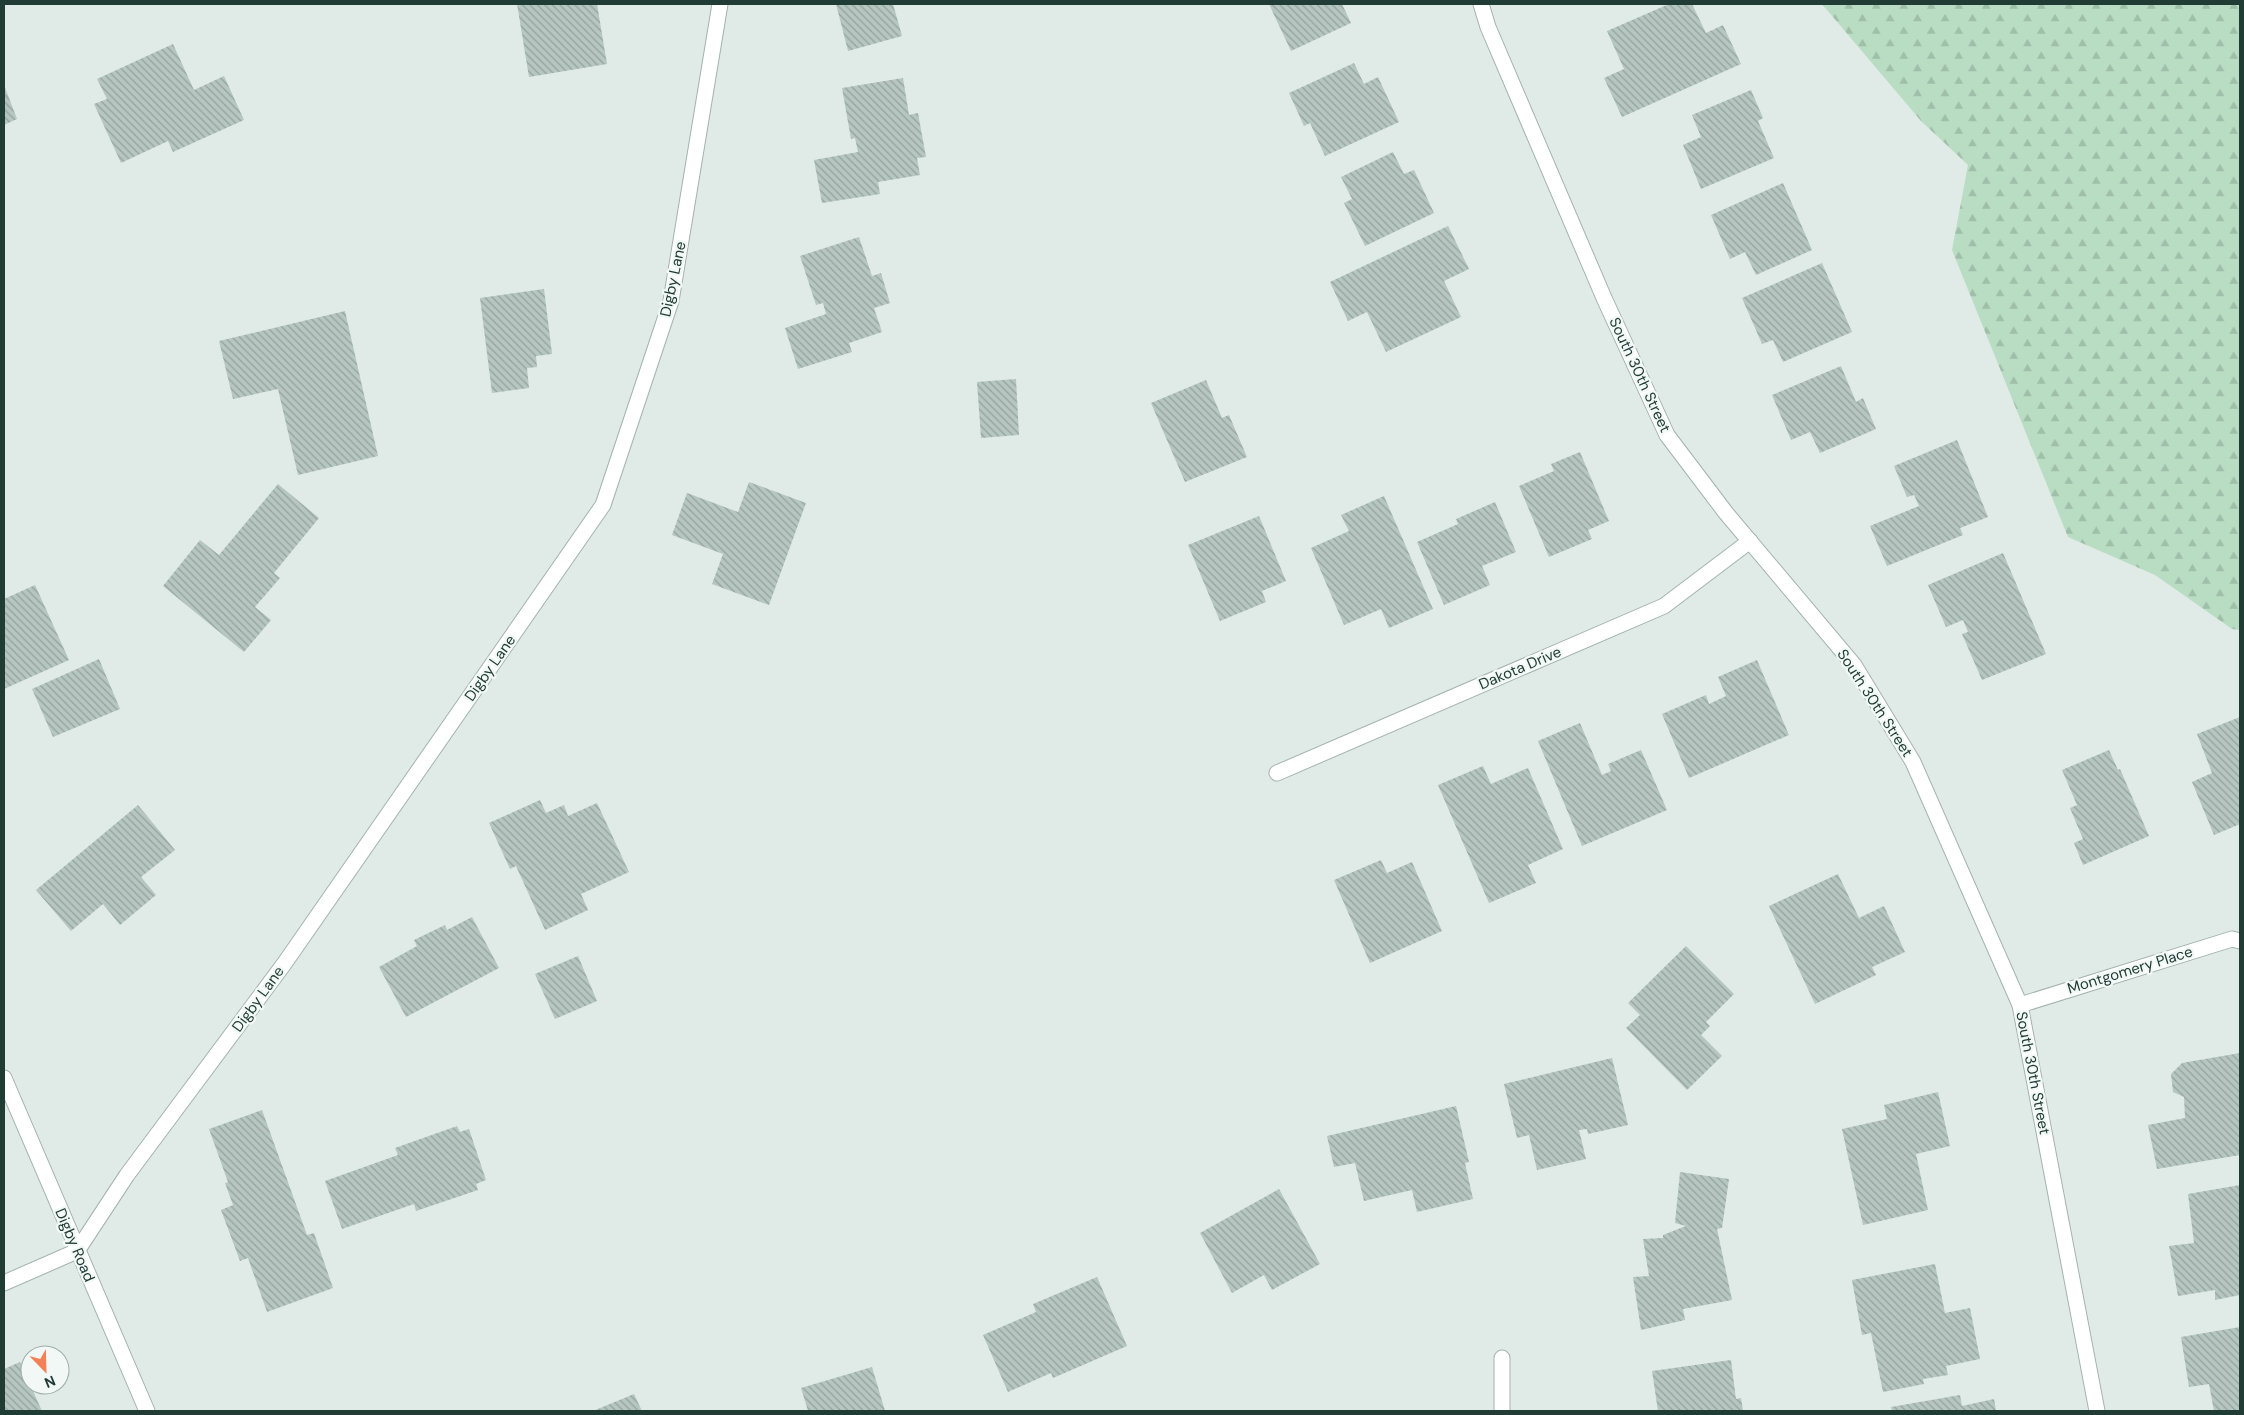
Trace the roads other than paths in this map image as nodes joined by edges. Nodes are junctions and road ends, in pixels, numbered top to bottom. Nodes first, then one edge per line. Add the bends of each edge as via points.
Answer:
1 (720, 4) edge
2 (1481, 4) edge
3 (1750, 541) junction
4 (1277, 773) dead end
5 (2240, 941) edge
6 (2020, 1005) junction
7 (4, 1078) edge
8 (77, 1251) junction
9 (4, 1283) edge
10 (1502, 1358) dead end
11 (147, 1411) edge
12 (1502, 1411) edge
13 (2097, 1411) edge

1 - 8 street, Digby Lane via 671,301 603,506 284,964 128,1175
2 - 3 street, South 30th Street via 1577,234 1667,435
3 - 4 street, Dakota Drive via 1664,606
3 - 6 street, South 30th Street via 1854,665 1913,762
5 - 6 street, Montgomery Place via 2232,939
6 - 13 street, South 30th Street
7 - 8 street, Digby Road
8 - 9 street
8 - 11 street, Digby Road
10 - 12 street

